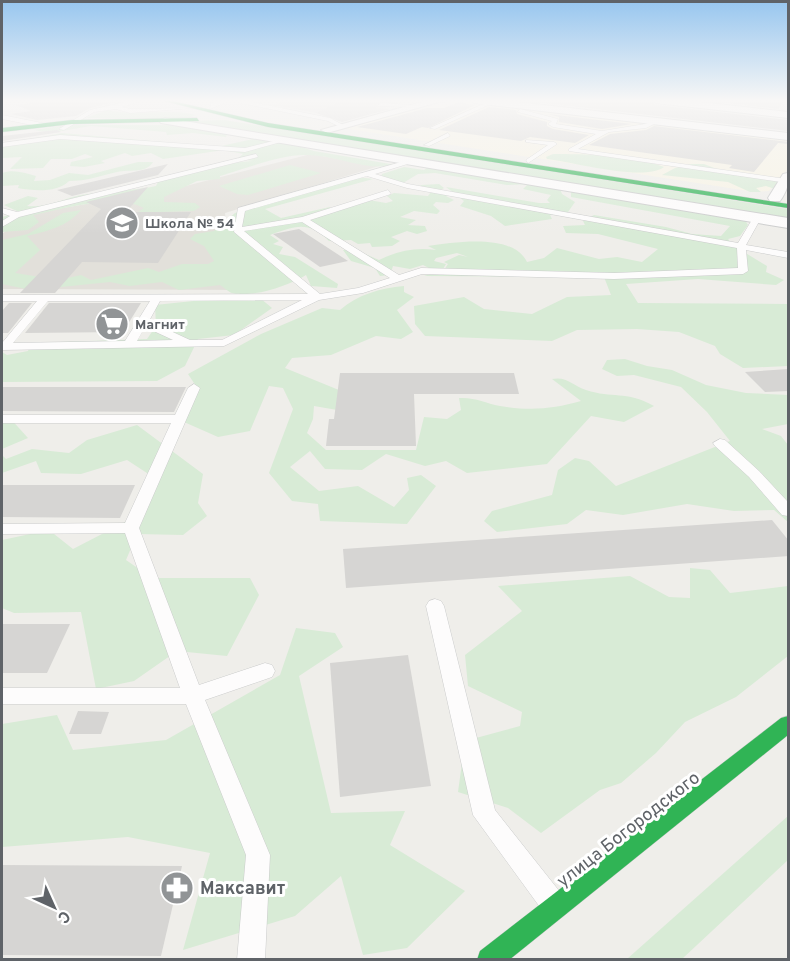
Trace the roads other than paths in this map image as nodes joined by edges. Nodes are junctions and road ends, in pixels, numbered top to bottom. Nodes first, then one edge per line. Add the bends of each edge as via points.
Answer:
1 (169, 145) edge
2 (266, 145) edge
3 (314, 145) edge
4 (403, 145) edge
5 (427, 145) edge
6 (553, 145) edge
7 (581, 145) edge
8 (245, 150) junction
9 (412, 161) junction
10 (528, 161) junction
11 (368, 174) junction
12 (787, 179) edge
13 (388, 192) dead end
14 (782, 199) edge
15 (789, 206) edge
16 (2, 210) edge
17 (16, 215) junction
18 (757, 218) junction
19 (303, 219) junction
20 (789, 223) edge
21 (2, 225) edge
22 (237, 230) junction
23 (741, 246) junction
24 (789, 255) edge
25 (398, 279) junction
26 (157, 297) junction
27 (318, 297) junction
28 (2, 298) edge
29 (45, 298) junction
30 (142, 322) junction
31 (190, 344) junction
32 (129, 345) junction
33 (3, 347) edge
34 (194, 388) dead end
35 (2, 419) edge
36 (180, 419) junction
37 (720, 443) dead end
38 (789, 511) edge
39 (131, 528) junction
40 (2, 529) edge
41 (435, 606) dead end
42 (265, 671) dead end
43 (2, 696) edge
44 (193, 696) junction
45 (789, 724) edge
46 (556, 908) junction
47 (250, 960) edge
48 (489, 960) edge

1 - 8 lane
2 - 8 lane
3 - 9 street
4 - 15 main road
5 - 10 main road
6 - 10 lane
7 - 12 lane via 571,150
8 - 17 lane via 259,155
9 - 11 lane
9 - 18 street
10 - 14 main road
11 - 22 lane via 241,210
11 - 23 lane via 407,186
12 - 14 street
13 - 19 lane
16 - 17 lane
17 - 21 lane
18 - 20 street
18 - 23 lane
19 - 22 lane
19 - 25 lane
22 - 27 lane
23 - 24 lane
23 - 25 lane via 743,271 614,276 421,271
25 - 27 lane via 359,291
26 - 27 lane
26 - 29 lane
26 - 30 lane
27 - 31 lane via 224,344
28 - 29 lane
29 - 33 lane
30 - 31 lane
30 - 32 lane
31 - 32 lane
32 - 33 lane
34 - 36 lane
35 - 36 lane
36 - 39 lane
37 - 38 lane
39 - 40 lane
39 - 44 lane
41 - 46 lane via 485,815
42 - 44 lane
43 - 44 lane
44 - 47 lane via 258,855
45 - 46 main road, улица Богородского
46 - 48 main road, улица Богородского

